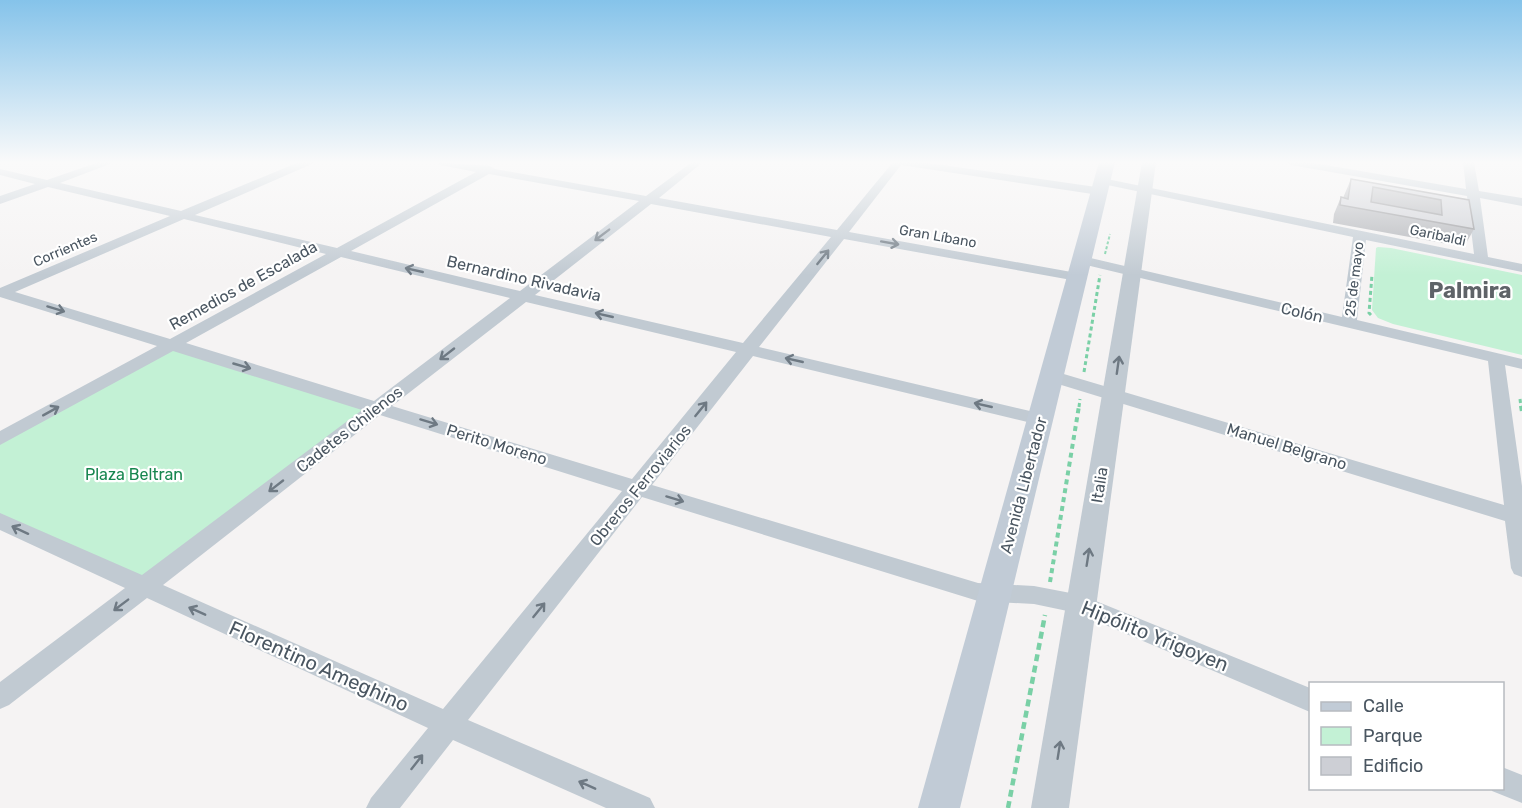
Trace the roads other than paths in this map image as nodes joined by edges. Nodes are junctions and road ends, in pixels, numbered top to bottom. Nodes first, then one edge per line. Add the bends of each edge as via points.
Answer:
1 (119, 200) edge
2 (220, 200) edge
3 (433, 200) edge
4 (648, 200) edge
5 (653, 200) edge
6 (869, 200) edge
7 (1099, 200) edge
8 (1143, 200) edge
9 (1192, 200) edge
10 (1474, 200) edge
11 (184, 215) junction
12 (841, 234) junction
13 (1360, 234) junction
14 (339, 252) junction
15 (1481, 259) junction
16 (1087, 267) junction
17 (1522, 268) edge
18 (1132, 271) junction
19 (1, 293) edge
20 (523, 296) junction
21 (1349, 323) junction
22 (170, 345) junction
23 (749, 349) junction
24 (1496, 358) junction
25 (1522, 364) edge
26 (1051, 376) junction
27 (1113, 394) junction
28 (378, 407) junction
29 (1040, 419) junction
30 (0, 439) edge
31 (638, 488) junction
32 (1519, 517) edge
33 (0, 521) edge
34 (1522, 568) edge
35 (144, 587) junction
36 (995, 593) junction
37 (1081, 604) junction
38 (0, 697) edge
39 (1309, 699) edge
40 (447, 724) junction
41 (1504, 781) edge
42 (1522, 789) edge
43 (381, 808) edge
44 (640, 808) edge
45 (939, 808) edge
46 (1050, 808) edge

1 - 11 street, Bernardino Rivadavia
2 - 11 street, Corrientes
3 - 14 street, Remedios de Escalada
4 -> 20 street, Cadetes Chilenos
5 - 12 street, Gran Líbano
6 - 12 street, Obreros Ferroviarios
7 - 16 main road, Avenida Libertador
8 - 18 street, Italia
9 - 13 street, Garibaldi
10 - 15 street
11 - 14 street, Bernardino Rivadavia
11 - 19 street, Corrientes
12 -> 16 street, Gran Líbano
23 -> 12 street, Obreros Ferroviarios
13 - 15 street, Garibaldi
13 - 21 street, 25 de mayo
20 -> 14 street, Bernardino Rivadavia
14 - 22 street, Remedios de Escalada
15 - 17 street, Garibaldi
16 - 18 street, Colón
16 - 26 main road, Avenida Libertador
18 - 21 street, Colón
27 -> 18 street, Italia
19 -> 22 street, Perito Moreno
23 -> 20 street, Bernardino Rivadavia
20 -> 28 street, Cadetes Chilenos
21 - 24 street, Colón
22 -> 28 street, Perito Moreno
30 -> 22 street, Remedios de Escalada
29 -> 23 street, Bernardino Rivadavia
31 -> 23 street, Obreros Ferroviarios
24 - 25 street, Colón
24 - 32 street
26 - 27 street, Manuel Belgrano
26 - 29 main road, Avenida Libertador
27 - 32 street, Manuel Belgrano
37 -> 27 street, Italia
28 -> 31 street, Perito Moreno
28 -> 35 street, Cadetes Chilenos
29 - 36 main road, Avenida Libertador
31 -> 36 street, Perito Moreno via 953,585
40 -> 31 street, Obreros Ferroviarios
32 - 34 street
35 -> 33 street, Florentino Ameghino
35 -> 38 street, Cadetes Chilenos
40 -> 35 street, Florentino Ameghino
36 - 37 street, Hipólito Yrigoyen via 1048,596
36 - 45 main road, Avenida Libertador
37 - 39 street, Hipólito Yrigoyen
46 -> 37 street, Italia
43 -> 40 street, Obreros Ferroviarios
44 -> 40 street, Florentino Ameghino
41 - 42 street

